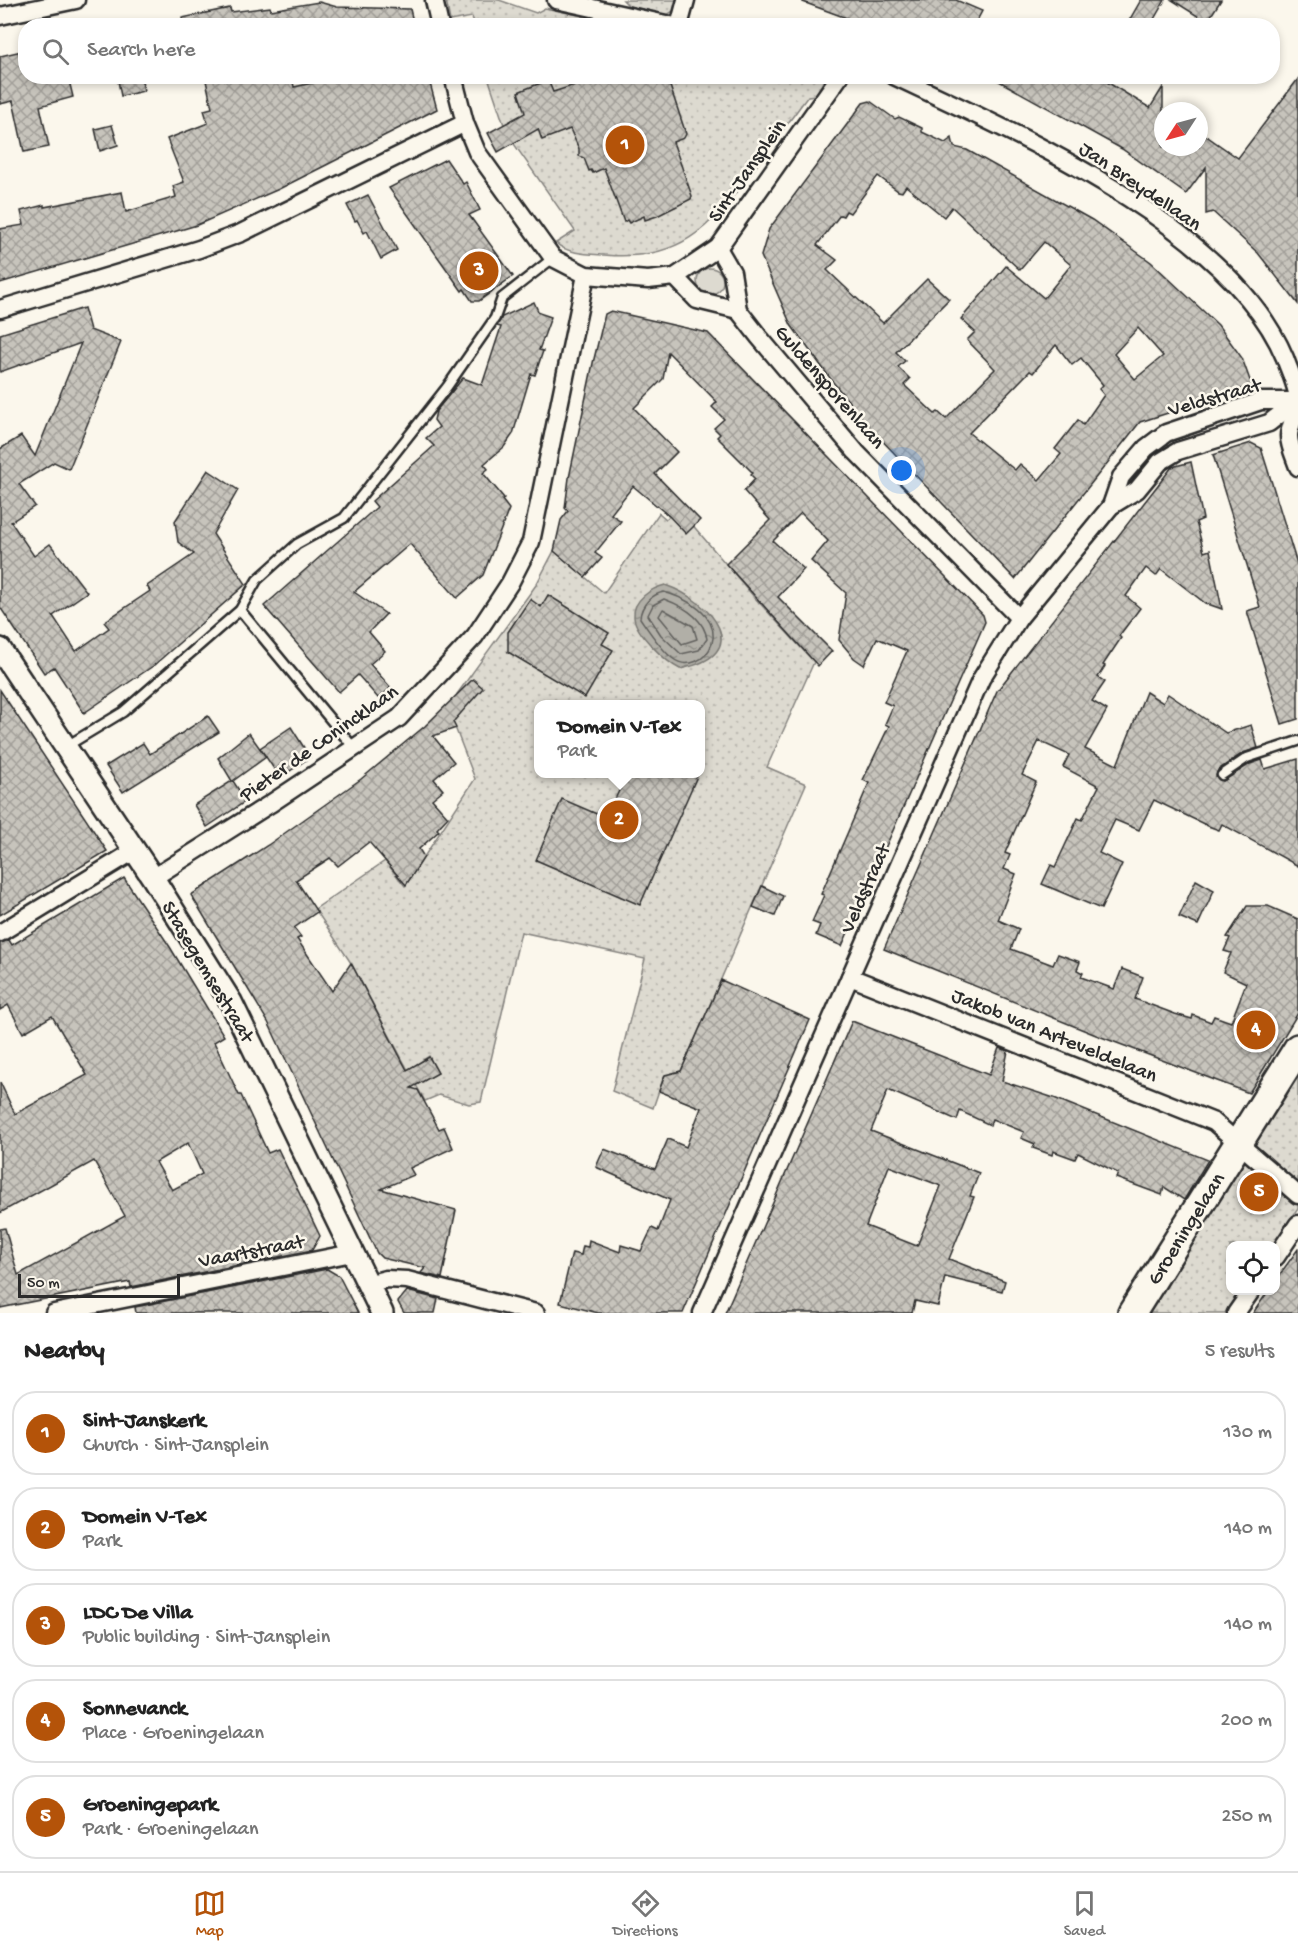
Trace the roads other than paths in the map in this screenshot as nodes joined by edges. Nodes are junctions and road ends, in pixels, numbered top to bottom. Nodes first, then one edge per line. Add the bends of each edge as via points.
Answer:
1 (76, 0) edge
2 (434, 0) edge
3 (556, 0) edge
4 (686, 0) edge
5 (610, 6) edge
6 (0, 16) edge
7 (438, 18) edge
8 (649, 18) edge
9 (682, 18) edge
10 (455, 84) edge
11 (834, 84) edge
12 (911, 84) edge
13 (465, 123) junction
14 (718, 248) junction
15 (553, 258) junction
16 (586, 275) junction
17 (675, 277) junction
18 (0, 309) edge
19 (738, 310) junction
20 (1298, 400) edge
21 (1146, 448) junction
22 (1160, 462) junction
23 (1298, 467) edge
24 (1111, 506) junction
25 (240, 610) junction
26 (1019, 618) junction
27 (0, 649) edge
28 (1298, 741) edge
29 (65, 747) junction
30 (355, 749) junction
31 (1222, 775) dead end
32 (134, 851) junction
33 (153, 878) junction
34 (0, 933) edge
35 (850, 977) junction
36 (1298, 1048) edge
37 (1238, 1143) junction
38 (1298, 1195) edge
39 (1298, 1224) edge
40 (1280, 1250) edge
41 (352, 1253) junction
42 (367, 1284) junction
43 (1249, 1295) edge
44 (54, 1313) edge
45 (382, 1313) edge
46 (536, 1313) edge
47 (702, 1313) edge
48 (1132, 1313) edge
49 (1236, 1313) edge

1 - 6 street
2 - 7 street
3 - 5 street
4 - 9 street
5 - 8 street
10 - 13 street
11 - 14 street, Sint-Jansplein
12 - 20 street, Jan Breydellaan via 1045,148 1183,238 1229,279 1263,320 1285,359
13 - 15 street via 477,152
13 - 18 street via 241,233
14 - 17 street, Sint-Jansplein
14 - 19 street via 732,272
15 - 16 street
15 - 25 lane via 502,298 495,318 447,387 344,519 289,551 257,580
16 - 17 street via 648,280
16 - 30 street, Pieter de Conincklaan via 540,503 531,542 521,563 475,636 433,684 399,717
17 - 19 street via 698,300
19 - 26 street, Guldensporenlaan via 825,417
20 - 21 street, Veldstraat via 1261,401 1178,428
20 - 22 street, Veldstraat via 1269,423 1178,451
20 - 23 street via 1289,437
21 - 22 lane
21 - 24 street, Veldstraat via 1121,477
22 - 24 street, Veldstraat via 1137,490
24 - 26 street, Veldstraat
25 - 29 lane via 123,712
25 - 30 lane
26 - 35 street, Veldstraat via 981,679
27 - 29 street, Stasegemsestraat
28 - 31 lane via 1246,758
29 - 32 street, Stasegemsestraat
30 - 33 street, Pieter de Conincklaan
32 - 33 street, Stasegemsestraat
32 - 34 street
33 - 41 street, Stasegemsestraat via 231,1002
35 - 37 street, Jakob van Arteveldelaan via 1214,1122
35 - 47 street, Veldstraat
36 - 37 main road, Groeningelaan
37 - 38 street
37 - 48 main road, Groeningelaan
39 - 40 street
41 - 42 street, Stasegemsestraat
41 - 44 street, Vaartstraat
42 - 45 street, Stasegemsestraat
42 - 46 street via 386,1279 407,1280
43 - 49 street

